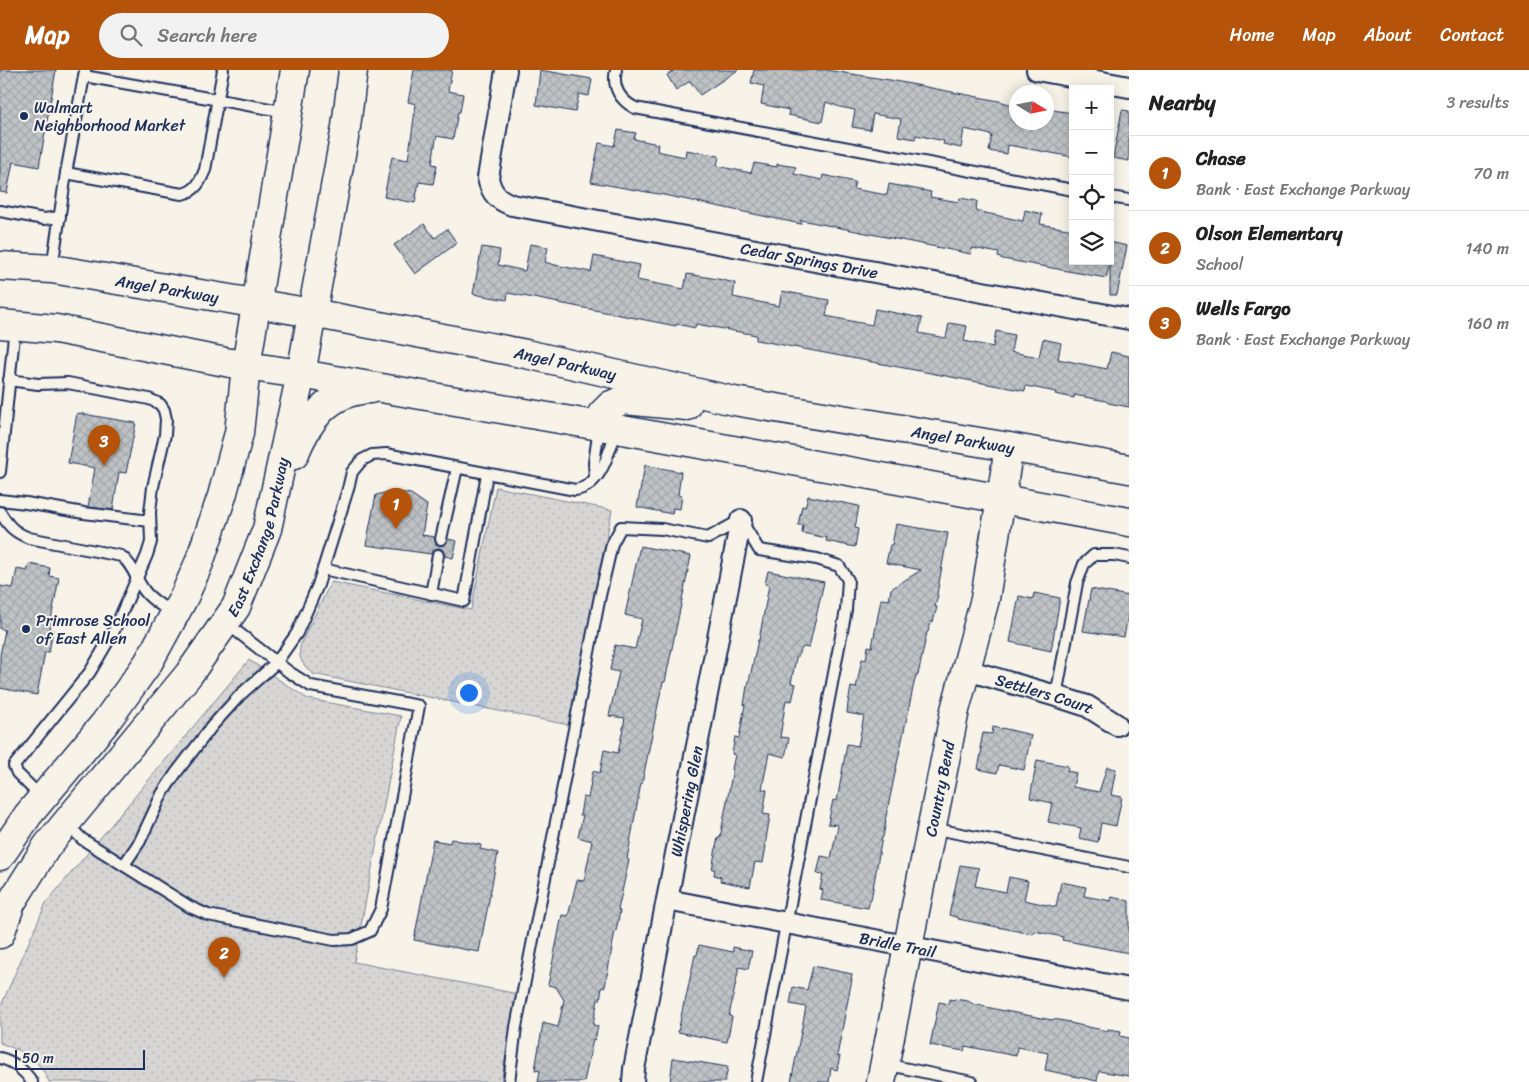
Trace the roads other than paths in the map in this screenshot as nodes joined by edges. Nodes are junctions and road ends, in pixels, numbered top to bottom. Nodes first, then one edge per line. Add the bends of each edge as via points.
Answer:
1 (223, 70) edge
2 (295, 70) edge
3 (352, 70) edge
4 (506, 70) edge
5 (616, 70) edge
6 (1036, 70) edge
7 (84, 73) edge
8 (1129, 87) edge
9 (218, 100) junction
10 (288, 112) junction
11 (66, 173) junction
12 (1069, 189) edge
13 (1114, 198) edge
14 (1129, 200) edge
15 (0, 211) edge
16 (60, 217) junction
17 (0, 266) edge
18 (52, 269) junction
19 (257, 304) junction
20 (312, 313) junction
21 (1129, 319) edge
22 (8, 324) edge
23 (246, 366) junction
24 (301, 374) junction
25 (9, 380) junction
26 (381, 388) junction
27 (808, 414) junction
28 (608, 428) junction
29 (1009, 447) junction
30 (457, 468) junction
31 (1129, 469) edge
32 (0, 472) edge
33 (487, 474) junction
34 (596, 478) junction
35 (1002, 498) junction
36 (0, 500) edge
37 (0, 512) edge
38 (741, 520) junction
39 (150, 521) junction
40 (1129, 522) edge
41 (267, 529) junction
42 (441, 539) dead end
43 (438, 554) dead end
44 (1129, 558) edge
45 (323, 569) junction
46 (138, 579) junction
47 (431, 594) junction
48 (175, 615) junction
49 (225, 623) junction
50 (276, 663) junction
51 (967, 670) junction
52 (1056, 696) junction
53 (1118, 725) dead end
54 (43, 799) junction
55 (66, 822) junction
56 (932, 828) junction
57 (0, 856) edge
58 (124, 865) junction
59 (1129, 867) edge
60 (667, 900) junction
61 (785, 923) junction
62 (0, 934) edge
63 (908, 947) junction
64 (1129, 989) edge
65 (0, 1058) edge
66 (883, 1073) edge
67 (32, 1082) edge
68 (509, 1082) edge
69 (633, 1082) edge
70 (756, 1082) edge
71 (972, 1082) edge

1 - 9 lane
2 - 10 main road
3 - 20 main road, East Exchange Parkway via 346,127
4 - 21 street, Cedar Springs Drive via 488,168 490,188 503,202
5 - 12 lane via 614,77 618,92 626,103 636,108
6 - 8 street
7 - 9 lane
7 - 11 lane
9 - 10 lane
9 - 11 lane via 205,170 199,184 189,192 182,194
10 - 19 main road
11 - 16 lane
13 - 14 lane
15 - 16 lane via 44,218
16 - 18 lane
17 - 18 main road, Angel Parkway
18 - 19 main road, Angel Parkway
19 - 20 main road, Angel Parkway
19 - 23 main road
20 - 24 main road, East Exchange Parkway
20 - 27 main road, Angel Parkway via 526,354 734,401
22 - 23 main road via 56,329
22 - 25 lane
23 - 24 main road
23 - 48 main road via 238,432 222,496 199,563
24 - 26 main road
24 - 41 main road, East Exchange Parkway
25 - 32 lane
25 - 39 lane via 38,384 68,383 160,404 166,419 165,435 153,487
26 - 28 main road
26 - 41 main road via 361,389 342,395 311,420 286,474
27 - 28 main road via 761,415 624,400 611,405 602,414
27 - 29 main road, Angel Parkway
28 - 34 lane via 603,468
28 - 34 lane via 594,463
28 - 35 main road
29 - 31 main road, Angel Parkway
29 - 35 main road, Country Bend
30 - 33 lane
30 - 42 lane
30 - 45 lane via 386,454 362,460 352,472
33 - 34 lane via 575,490 587,487
33 - 47 lane via 464,601
35 - 40 main road
35 - 51 main road, Country Bend via 985,599
36 - 39 lane
37 - 46 lane via 8,526 29,538 121,556 134,569
38 - 60 street, Whispering Glen
38 - 61 lane via 759,550 817,559 839,566 848,580 846,610
38 - 68 lane via 708,538 662,529 620,526 612,544 516,1027
39 - 46 lane via 151,542
41 - 49 main road, East Exchange Parkway via 236,607
43 - 47 lane
44 - 52 lane via 1094,554 1084,564 1077,584
45 - 47 lane
45 - 50 lane via 297,633
46 - 48 lane via 148,594
46 - 54 lane via 113,633 90,672 14,766
48 - 54 main road via 148,664
49 - 50 lane
49 - 55 main road, East Exchange Parkway via 189,674
50 - 58 lane via 206,734 162,794 140,841
50 - 58 lane via 311,686 420,706 381,909 370,931 352,939 334,940 208,915
51 - 52 street, Settlers Court
51 - 56 main road, Country Bend via 955,710
52 - 53 street, Settlers Court via 1087,706
54 - 55 main road
54 - 57 main road
55 - 58 lane via 82,839
55 - 62 main road, East Exchange Parkway via 11,903
56 - 59 lane
56 - 63 main road, Country Bend
60 - 61 street, Bridle Trail
60 - 69 street, Whispering Glen
61 - 63 street, Bridle Trail
61 - 70 lane
63 - 64 street, Bridle Trail
63 - 66 main road, Country Bend
65 - 67 lane via 26,1073
66 - 71 lane

